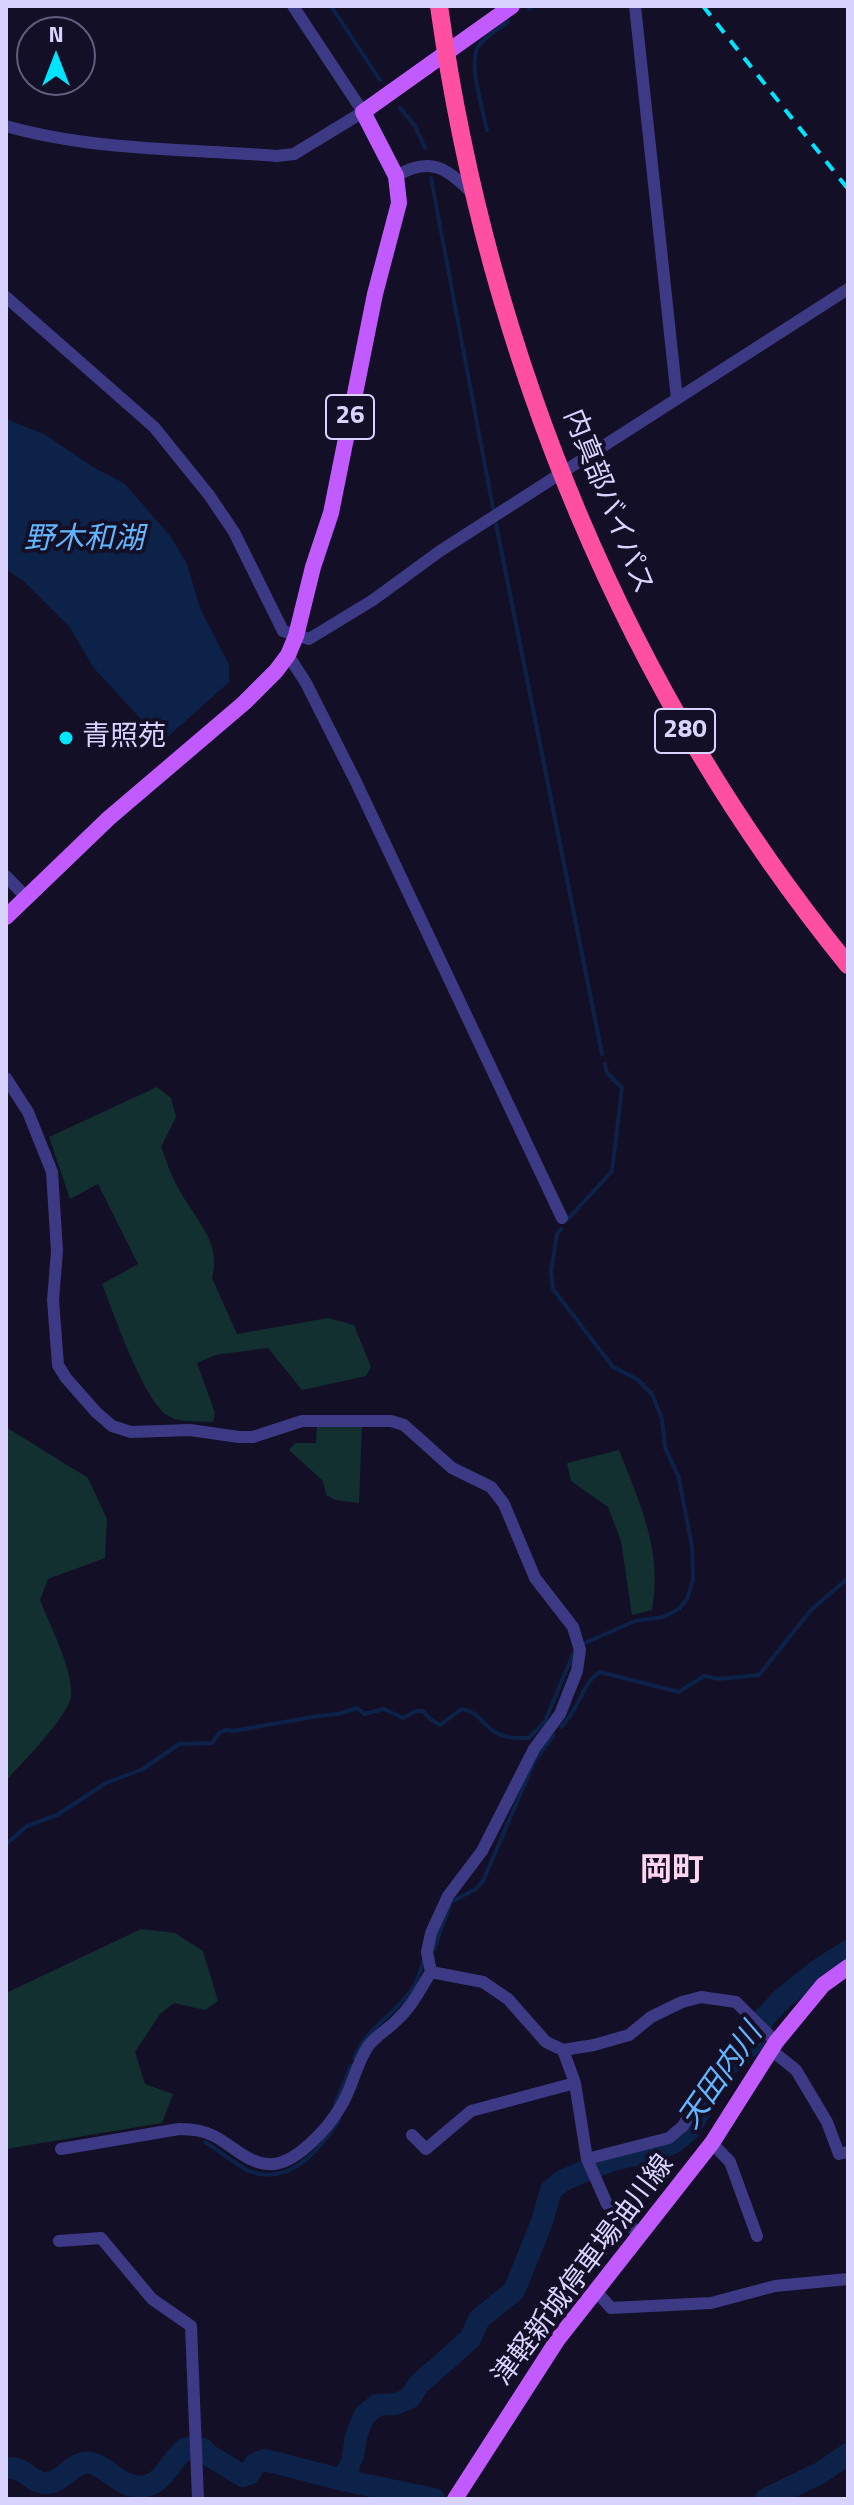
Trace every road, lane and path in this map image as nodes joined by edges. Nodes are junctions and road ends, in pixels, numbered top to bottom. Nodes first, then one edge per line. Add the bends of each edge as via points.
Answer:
1 (293, 6) edge
2 (439, 6) edge
3 (635, 6) edge
4 (510, 7) edge
5 (445, 54) junction
6 (363, 112) junction
7 (6, 126) edge
8 (396, 176) junction
9 (474, 195) junction
10 (848, 289) edge
11 (6, 297) edge
12 (677, 399) junction
13 (561, 474) junction
14 (296, 636) junction
15 (288, 655) junction
16 (6, 876) edge
17 (25, 896) junction
18 (6, 917) edge
19 (848, 965) edge
20 (6, 1078) edge
21 (562, 1218) dead end
22 (848, 1967) edge
23 (431, 1972) junction
24 (774, 2046) junction
25 (563, 2050) junction
26 (575, 2083) junction
27 (697, 2101) dead end
28 (412, 2135) dead end
29 (712, 2143) junction
30 (61, 2149) dead end
31 (848, 2152) edge
32 (590, 2166) junction
33 (639, 2234) junction
34 (757, 2236) dead end
35 (59, 2241) dead end
36 (848, 2279) edge
37 (596, 2291) junction
38 (458, 2494) edge
39 (198, 2499) edge

1 - 6 street
2 - 5 highway, 内真部バイパス / 280
3 - 12 street
4 - 5 main road
5 - 6 main road
5 - 9 highway, 内真部バイパス / 280
6 - 7 street via 286,156 75,141
6 - 8 main road, 26
8 - 9 street via 412,166 434,166 451,173
8 - 14 main road, 26 via 396,219 375,294 331,513
9 - 13 highway, 内真部バイパス / 280
10 - 12 street
11 - 14 street via 154,427 234,532 283,631
12 - 13 street
13 - 14 street via 373,600 309,639
13 - 19 highway, 内真部バイパス / 280 via 613,596 672,710 757,845
14 - 15 main road, 26
15 - 17 main road, 26 via 244,703
15 - 21 street via 356,782
16 - 17 street
17 - 18 main road, 26
20 - 23 street via 28,1112 52,1172 58,1365 96,1412 112,1426 131,1432 190,1430 239,1437 302,1421 404,1425 452,1468 491,1487 504,1504 535,1578 573,1627 580,1650 577,1671 560,1714 534,1749 482,1851 448,1896 431,1933
22 - 24 main road, 津軽新城停車場油川線 via 823,1985
23 - 25 street via 483,1982 508,1999 546,2042
23 - 30 street via 397,2021 367,2047 341,2107 314,2140 280,2164 251,2160 196,2129
24 - 25 street via 736,2002 701,1997 651,2017 629,2035
24 - 29 main road, 津軽新城停車場油川線
24 - 31 street via 796,2070 839,2154
25 - 26 street
26 - 28 street via 471,2111 426,2149
26 - 32 street
27 - 32 street via 669,2138
29 - 33 main road, 津軽新城停車場油川線
29 - 34 street via 730,2162
32 - 33 street via 607,2204
33 - 37 main road, 津軽新城停車場油川線
35 - 39 street via 101,2238 152,2299 191,2326
36 - 37 street via 775,2286 711,2303 611,2308
37 - 38 main road, 津軽新城停車場油川線 via 558,2339

